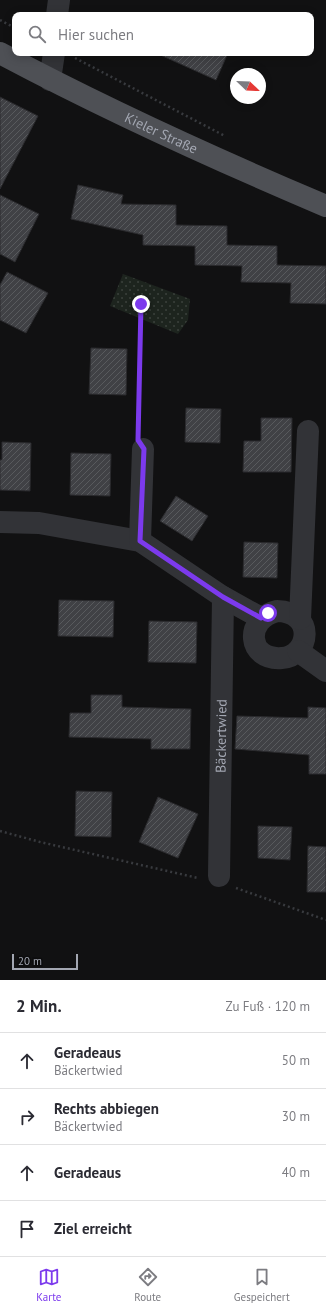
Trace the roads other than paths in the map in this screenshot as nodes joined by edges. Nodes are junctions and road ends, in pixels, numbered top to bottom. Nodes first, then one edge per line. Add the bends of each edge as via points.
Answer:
1 (59, 0) edge
2 (58, 12) edge
3 (0, 54) edge
4 (62, 56) edge
5 (50, 80) junction
6 (326, 206) edge
7 (308, 430) dead end
8 (144, 449) road end
9 (0, 522) edge
10 (140, 541) junction
11 (223, 597) junction
12 (261, 618) junction
13 (300, 619) junction
14 (298, 651) junction
15 (326, 671) edge
16 (220, 880) road end

1 - 2 street
3 - 5 main road, Kieler Straße
4 - 5 street
5 - 6 main road, Kieler Straße via 192,149
7 - 13 street
8 - 10 street
9 - 10 street via 39,523
10 - 11 street
11 - 12 street
11 - 16 street, Bäckertwied
12 - 13 street via 268,613 282,612 294,614
12 - 14 street via 254,633 256,646 261,652 268,657 283,658 290,657
13 - 14 street via 304,625 304,639
14 - 15 street

